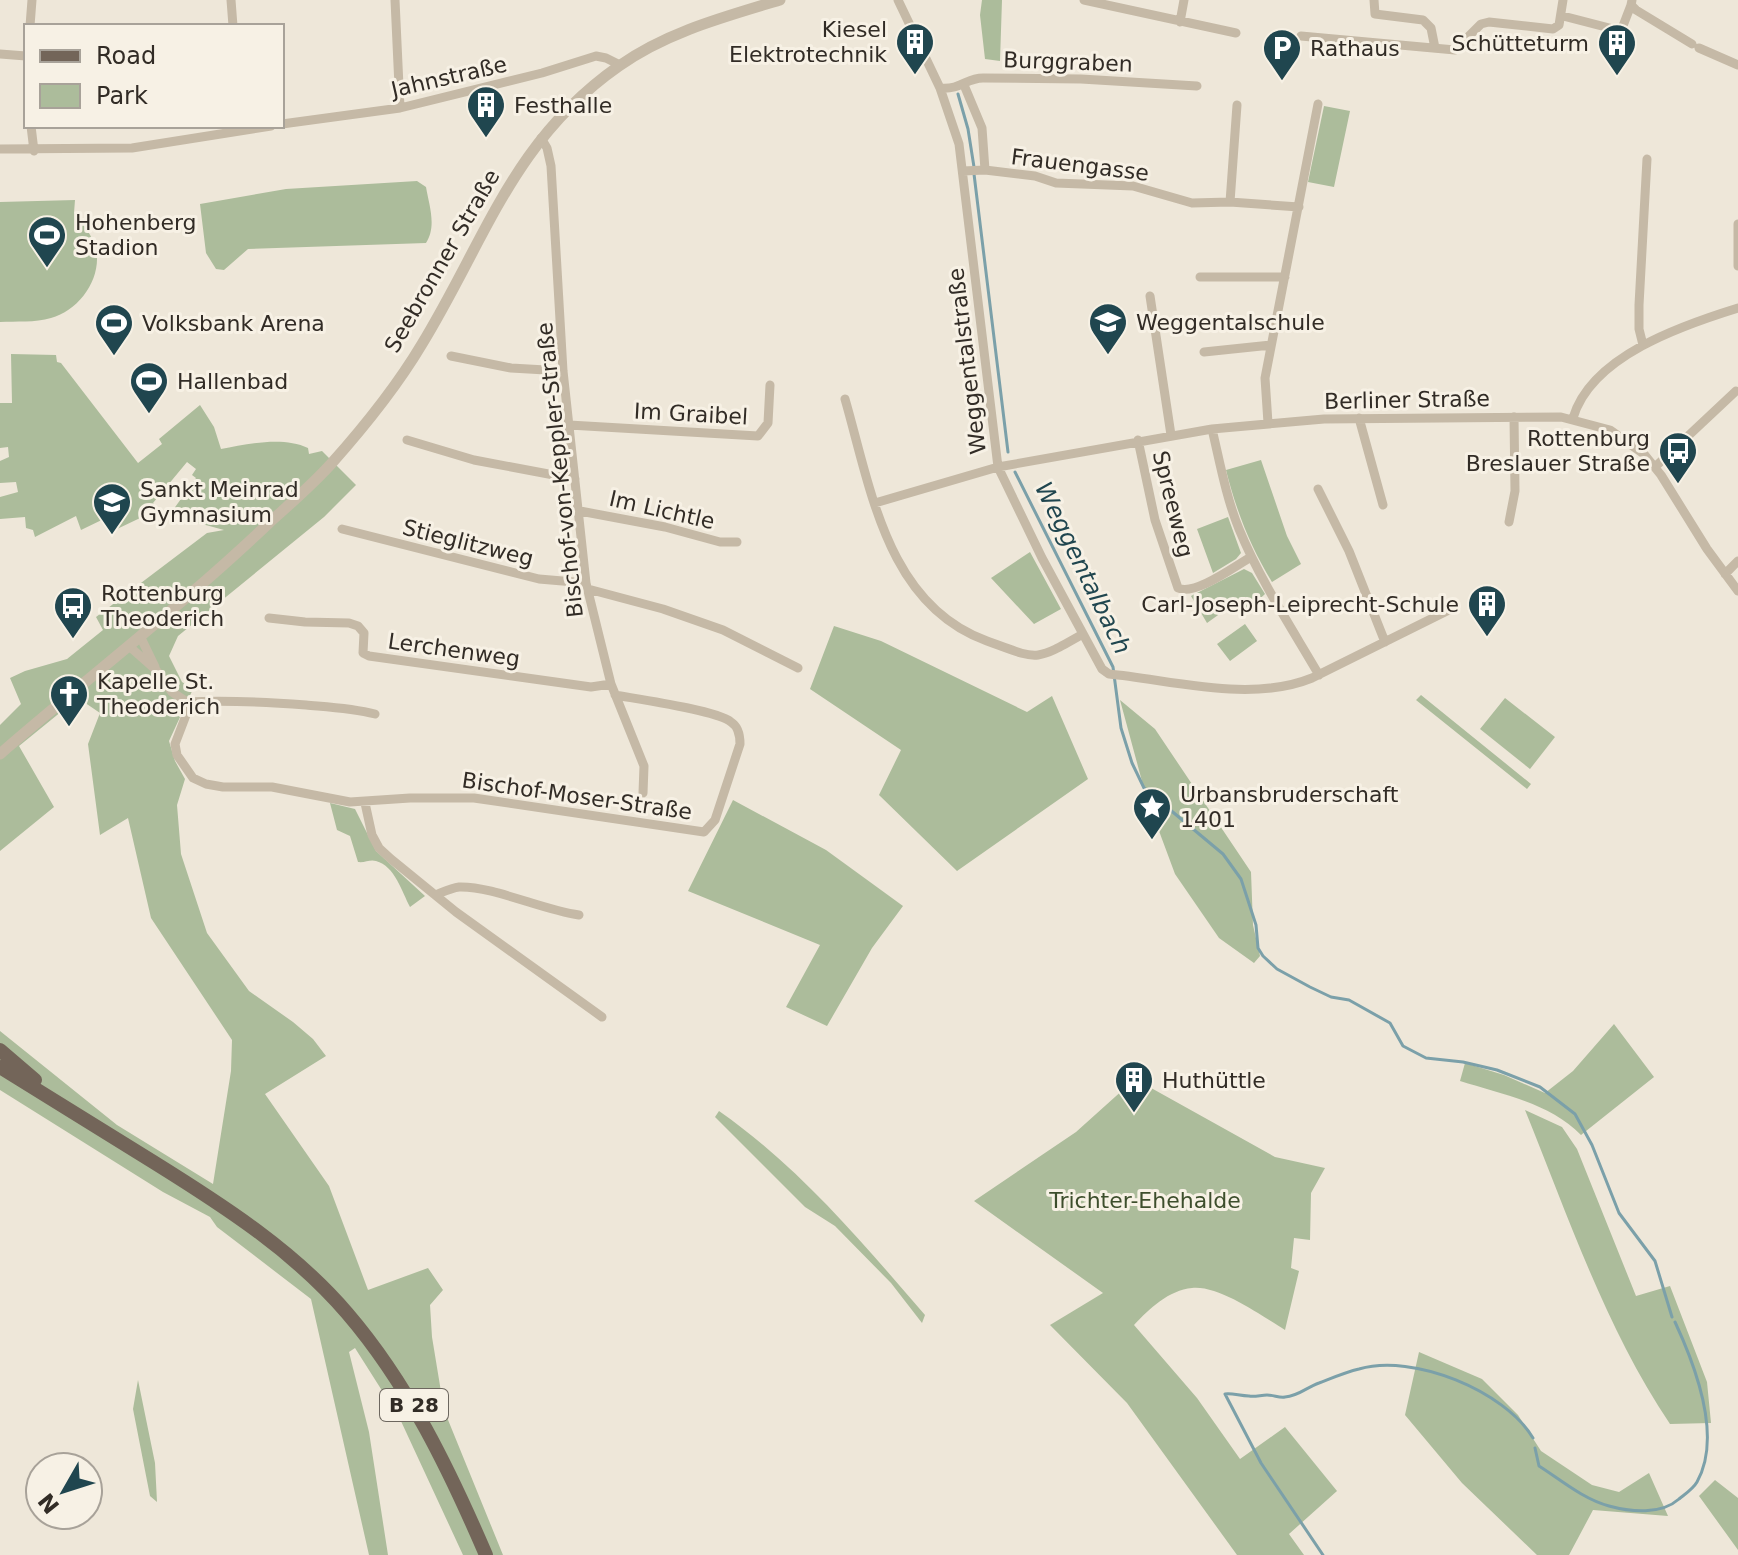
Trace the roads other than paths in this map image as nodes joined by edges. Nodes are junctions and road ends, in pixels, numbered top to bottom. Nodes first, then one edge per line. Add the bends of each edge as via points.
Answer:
1 (32, 0) edge
2 (231, 0) edge
3 (395, 0) edge
4 (780, 0) edge
5 (898, 0) edge
6 (1084, 0) edge
7 (1184, 0) edge
8 (1374, 0) edge
9 (1563, 0) edge
10 (1631, 2) edge
11 (1561, 20) junction
12 (1180, 22) junction
13 (30, 24) edge
14 (233, 24) edge
15 (1236, 33) dead end
16 (1301, 36) dead end
17 (1435, 48) junction
18 (0, 54) edge
19 (24, 56) edge
20 (620, 65) junction
21 (1738, 65) edge
22 (964, 85) junction
23 (1197, 86) dead end
24 (940, 88) junction
25 (1318, 104) dead end
26 (1237, 105) dead end
27 (400, 108) junction
28 (284, 124) edge
29 (31, 128) edge
30 (258, 128) edge
31 (541, 138) junction
32 (0, 149) edge
33 (34, 151) junction
34 (1647, 159) dead end
35 (983, 170) junction
36 (966, 171) junction
37 (1230, 202) junction
38 (1299, 207) junction
39 (1738, 224) edge
40 (1738, 266) edge
41 (1200, 277) dead end
42 (1285, 277) junction
43 (1150, 296) dead end
44 (1738, 308) edge
45 (1271, 345) junction
46 (1643, 345) junction
47 (1204, 352) dead end
48 (451, 356) dead end
49 (563, 371) junction
50 (770, 385) dead end
51 (1736, 391) dead end
52 (845, 399) dead end
53 (1514, 417) junction
54 (1359, 418) junction
55 (1573, 418) junction
56 (1268, 423) junction
57 (569, 425) junction
58 (1212, 429) junction
59 (1171, 435) junction
60 (407, 440) dead end
61 (1138, 440) junction
62 (998, 467) junction
63 (1655, 467) junction
64 (575, 479) junction
65 (1318, 489) dead end
66 (875, 503) junction
67 (1383, 505) dead end
68 (580, 511) junction
69 (1509, 522) dead end
70 (342, 529) dead end
71 (737, 542) dead end
72 (1251, 557) junction
73 (1738, 561) edge
74 (1725, 574) junction
75 (587, 586) junction
76 (1738, 591) edge
77 (1453, 608) dead end
78 (269, 618) dead end
79 (1083, 634) junction
80 (141, 638) junction
81 (1385, 642) junction
82 (130, 647) junction
83 (798, 668) dead end
84 (156, 670) junction
85 (1319, 675) junction
86 (611, 684) junction
87 (615, 695) junction
88 (187, 702) junction
89 (375, 714) dead end
90 (0, 754) edge
91 (643, 793) dead end
92 (365, 803) junction
93 (435, 895) junction
94 (579, 915) dead end
95 (602, 1017) dead end
96 (0, 1050) edge
97 (0, 1067) edge
98 (92, 1124) junction
99 (486, 1555) edge

1 - 13 street
2 - 14 street
3 - 27 street
4 - 20 street, Seebronner Straße via 691,28
5 - 24 street, Weggentalstraße
6 - 12 street
7 - 12 street
8 - 17 street via 1375,14 1423,20 1431,28
9 - 11 street
10 - 11 street via 1621,31
10 - 21 street via 1695,46
11 - 17 street via 1546,29 1489,22 1455,50
12 - 15 street
16 - 17 street
18 - 19 street
20 - 27 street, Jahnstraße via 596,56
20 - 31 street, Seebronner Straße
22 - 23 street, Burggraben via 975,78 1056,78
22 - 24 street, Burggraben
22 - 35 street via 982,128
24 - 36 street, Weggentalstraße
25 - 38 street
26 - 37 street
27 - 28 street, Jahnstraße
29 - 33 street
30 - 33 street via 132,148
31 - 49 street, Bischof-von-Keppler-Straße via 552,180
31 - 80 street, Seebronner Straße via 512,178 422,345 357,434 319,477
32 - 33 street
34 - 46 street via 1639,305
35 - 36 street, Frauengasse
35 - 37 street, Frauengasse via 1056,183 1133,186 1192,203
36 - 62 street, Weggentalstraße
37 - 38 street, Frauengasse
38 - 42 street
39 - 40 street
41 - 42 street
42 - 45 street
43 - 59 street
44 - 46 street
45 - 47 street
45 - 56 street via 1265,378
46 - 55 street via 1598,381
48 - 49 street
49 - 57 street, Bischof-von-Keppler-Straße
50 - 57 street, Im Graibel via 768,423 758,436
51 - 63 street
52 - 66 street
53 - 54 street, Berliner Straße
53 - 55 street, Berliner Straße
53 - 69 street via 1515,491
54 - 56 street, Berliner Straße
54 - 67 street
55 - 63 street, Berliner Straße via 1610,430
56 - 58 street, Berliner Straße
57 - 64 street, Bischof-von-Keppler-Straße
58 - 59 street, Berliner Straße
58 - 72 street via 1232,510
59 - 61 street, Berliner Straße
60 - 64 street via 474,460
61 - 62 street, Berliner Straße
61 - 72 street, Spreeweg via 1155,520 1178,588 1196,589
62 - 66 street, Berliner Straße
62 - 79 street, Weggentalstraße
63 - 74 street, Berliner Straße
64 - 68 street, Bischof-von-Keppler-Straße
65 - 81 street
66 - 79 street via 902,570 934,607 975,637 1035,657
68 - 71 street, Im Lichtle
68 - 75 street, Bischof-von-Keppler-Straße
70 - 75 street, Stieglitzweg via 539,579
72 - 85 street
73 - 74 street
74 - 76 street, Berliner Straße
75 - 83 street, Stieglitzweg via 723,630
75 - 86 street, Bischof-von-Keppler-Straße
77 - 81 street, Weggentalstraße
78 - 86 street, Lerchenweg via 358,626 364,633 363,653 369,656 591,687
79 - 85 street, Weggentalstraße via 1102,669 1118,675 1256,688 1288,686
80 - 82 street, Seebronner Straße
80 - 84 street
81 - 85 street, Weggentalstraße
82 - 84 street
82 - 90 street, Seebronner Straße
84 - 88 street
86 - 87 street, Bischof-von-Keppler-Straße
87 - 91 street, Bischof-von-Keppler-Straße via 644,766
87 - 92 street, Bischof-Moser-Straße via 724,718 735,725 740,744 715,820 704,832 474,798
88 - 89 street via 293,704
88 - 92 street, Bischof-Moser-Straße via 175,744 193,778 223,787 272,787
92 - 93 street via 379,848
93 - 94 street via 465,888
93 - 95 street
96 - 98 main road
97 - 98 main road, B 28
98 - 99 main road, B 28 via 266,1237 345,1310 418,1412

